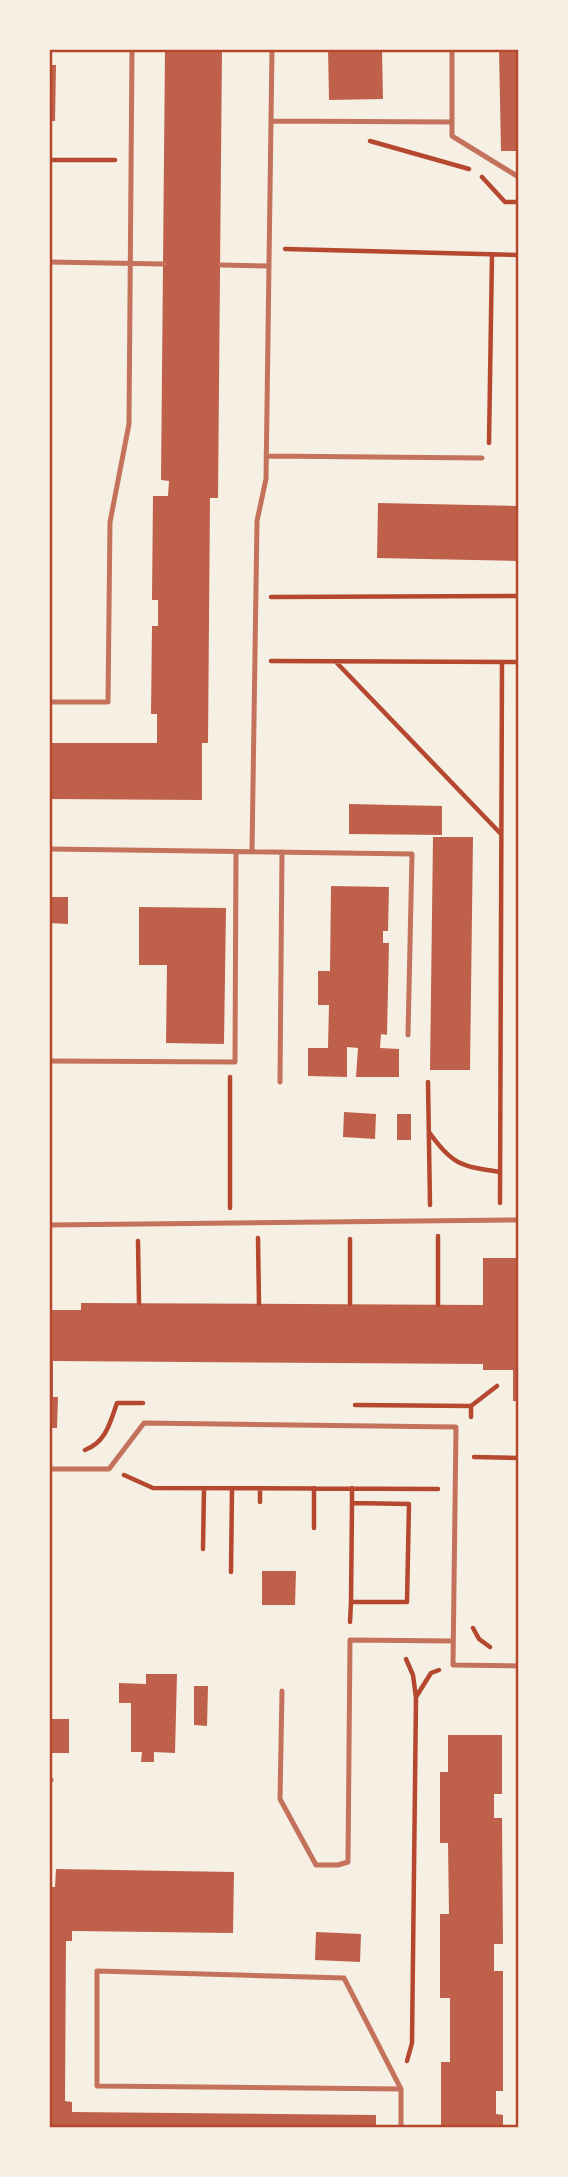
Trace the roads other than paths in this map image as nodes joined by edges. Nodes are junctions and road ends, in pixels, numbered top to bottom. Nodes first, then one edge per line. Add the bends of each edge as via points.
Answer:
1 (132, 49) edge
2 (272, 49) edge
3 (452, 49) edge
4 (271, 121) junction
5 (452, 122) junction
6 (517, 176) edge
7 (49, 262) edge
8 (131, 263) junction
9 (164, 264) dead end
10 (221, 265) dead end
11 (269, 266) junction
12 (266, 456) junction
13 (482, 458) dead end
14 (49, 702) edge
15 (49, 849) edge
16 (236, 852) junction
17 (252, 852) junction
18 (282, 852) junction
19 (408, 1035) dead end
20 (49, 1061) edge
21 (280, 1082) dead end
22 (519, 1220) edge
23 (49, 1225) edge
24 (49, 1469) edge
25 (453, 1641) junction
26 (519, 1666) edge
27 (282, 1691) dead end
28 (401, 2089) junction
29 (401, 2128) edge

1 - 8 lane
2 - 4 lane
3 - 5 lane
4 - 5 lane
4 - 11 lane
5 - 6 lane via 452,136
7 - 8 lane
8 - 9 lane
8 - 14 lane via 130,424 110,522 108,702
10 - 11 lane
11 - 12 lane
12 - 13 lane
12 - 17 lane via 257,521
15 - 16 lane
16 - 17 lane
16 - 20 lane via 235,1062
17 - 18 lane
18 - 19 lane via 412,854
18 - 21 lane
22 - 23 lane
24 - 25 lane via 109,1469 144,1423 456,1427
25 - 26 lane via 453,1665
25 - 27 lane via 350,1640 348,1862 338,1866 316,1865 279,1799
28 - 28 lane via 97,2086 97,1971 344,1978
28 - 29 lane

